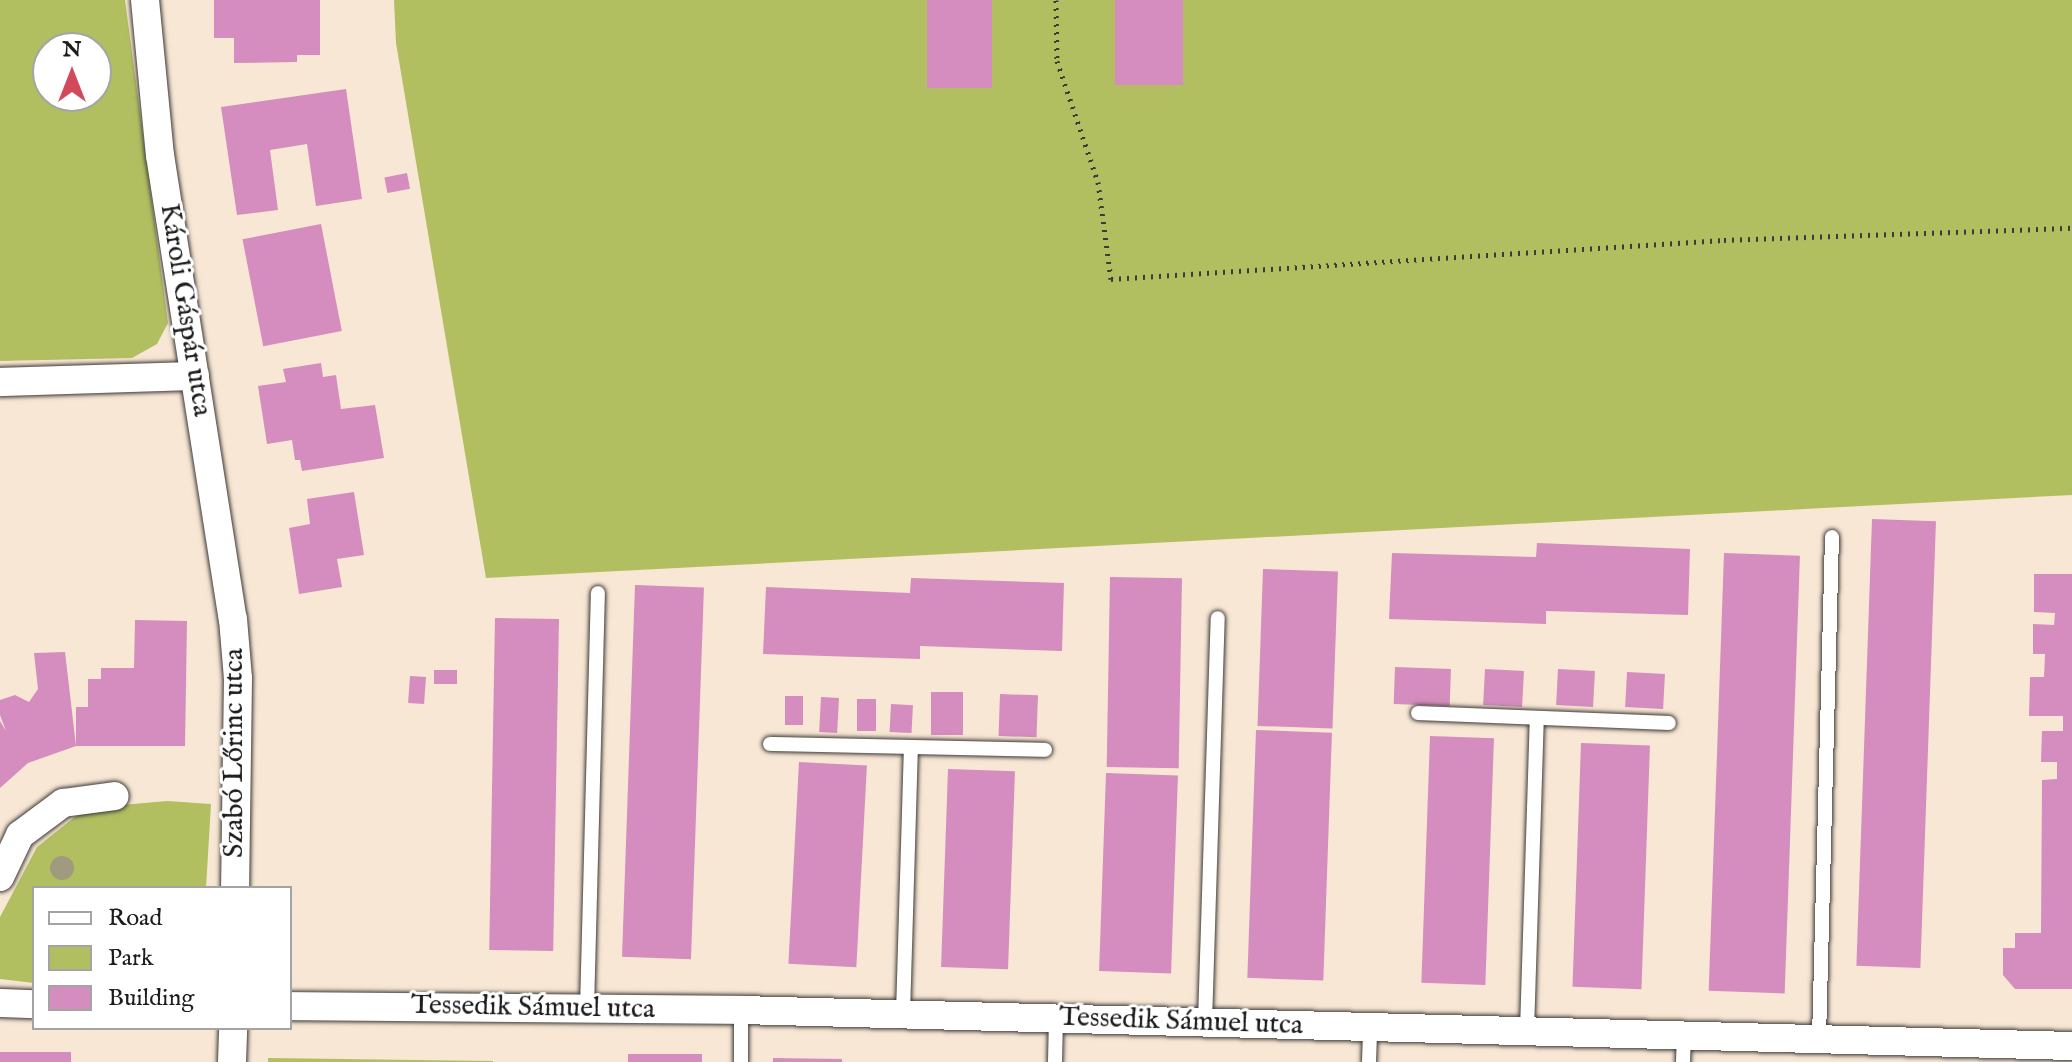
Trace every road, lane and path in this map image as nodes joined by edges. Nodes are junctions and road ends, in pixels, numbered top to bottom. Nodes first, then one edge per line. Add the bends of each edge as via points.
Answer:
1 (145, 0) edge
2 (1056, 0) edge
3 (2072, 228) edge
4 (195, 376) junction
5 (0, 382) edge
6 (1832, 537) dead end
7 (598, 593) dead end
8 (1218, 618) dead end
9 (233, 619) joint
10 (1418, 713) dead end
11 (1537, 720) junction
12 (1669, 723) dead end
13 (770, 744) dead end
14 (911, 747) junction
15 (1045, 750) dead end
16 (115, 796) dead end
17 (0, 877) edge
18 (235, 886) edge
19 (0, 1003) edge
20 (32, 1004) edge
21 (292, 1006) edge
22 (587, 1009) junction
23 (741, 1010) junction
24 (903, 1014) junction
25 (1056, 1018) junction
26 (1205, 1022) junction
27 (1370, 1027) junction
28 (233, 1030) edge
29 (1527, 1031) junction
30 (1819, 1039) junction
31 (2072, 1046) edge
32 (1683, 1049) edge
33 (1996, 1053) edge
34 (232, 1062) edge
35 (741, 1062) edge
36 (1055, 1062) edge
37 (1369, 1062) edge

1 - 4 street, Károli Gáspár utca via 160,155
2 - 3 path via 1057,61 1098,182 1111,279 1724,240
4 - 5 street
4 - 9 street, Károli Gáspár utca
6 - 30 lane
7 - 22 lane
8 - 26 lane
9 - 18 street, Szabó Lőrinc utca via 238,678
10 - 11 lane
11 - 12 lane
11 - 29 lane
13 - 14 lane
14 - 15 lane
14 - 24 lane
16 - 17 street via 63,803 20,835
19 - 20 street
21 - 22 street, Tessedik Sámuel utca
22 - 23 street, Tessedik Sámuel utca
23 - 24 street, Tessedik Sámuel utca
23 - 35 lane
24 - 25 street, Tessedik Sámuel utca
25 - 26 street, Tessedik Sámuel utca
25 - 36 lane
26 - 27 street, Tessedik Sámuel utca
27 - 29 street, Tessedik Sámuel utca
27 - 37 lane
28 - 34 street
29 - 32 street, Tessedik Sámuel utca
30 - 32 street, Tessedik Sámuel utca
30 - 33 street, Tessedik Sámuel utca
31 - 33 street, Tessedik Sámuel utca

